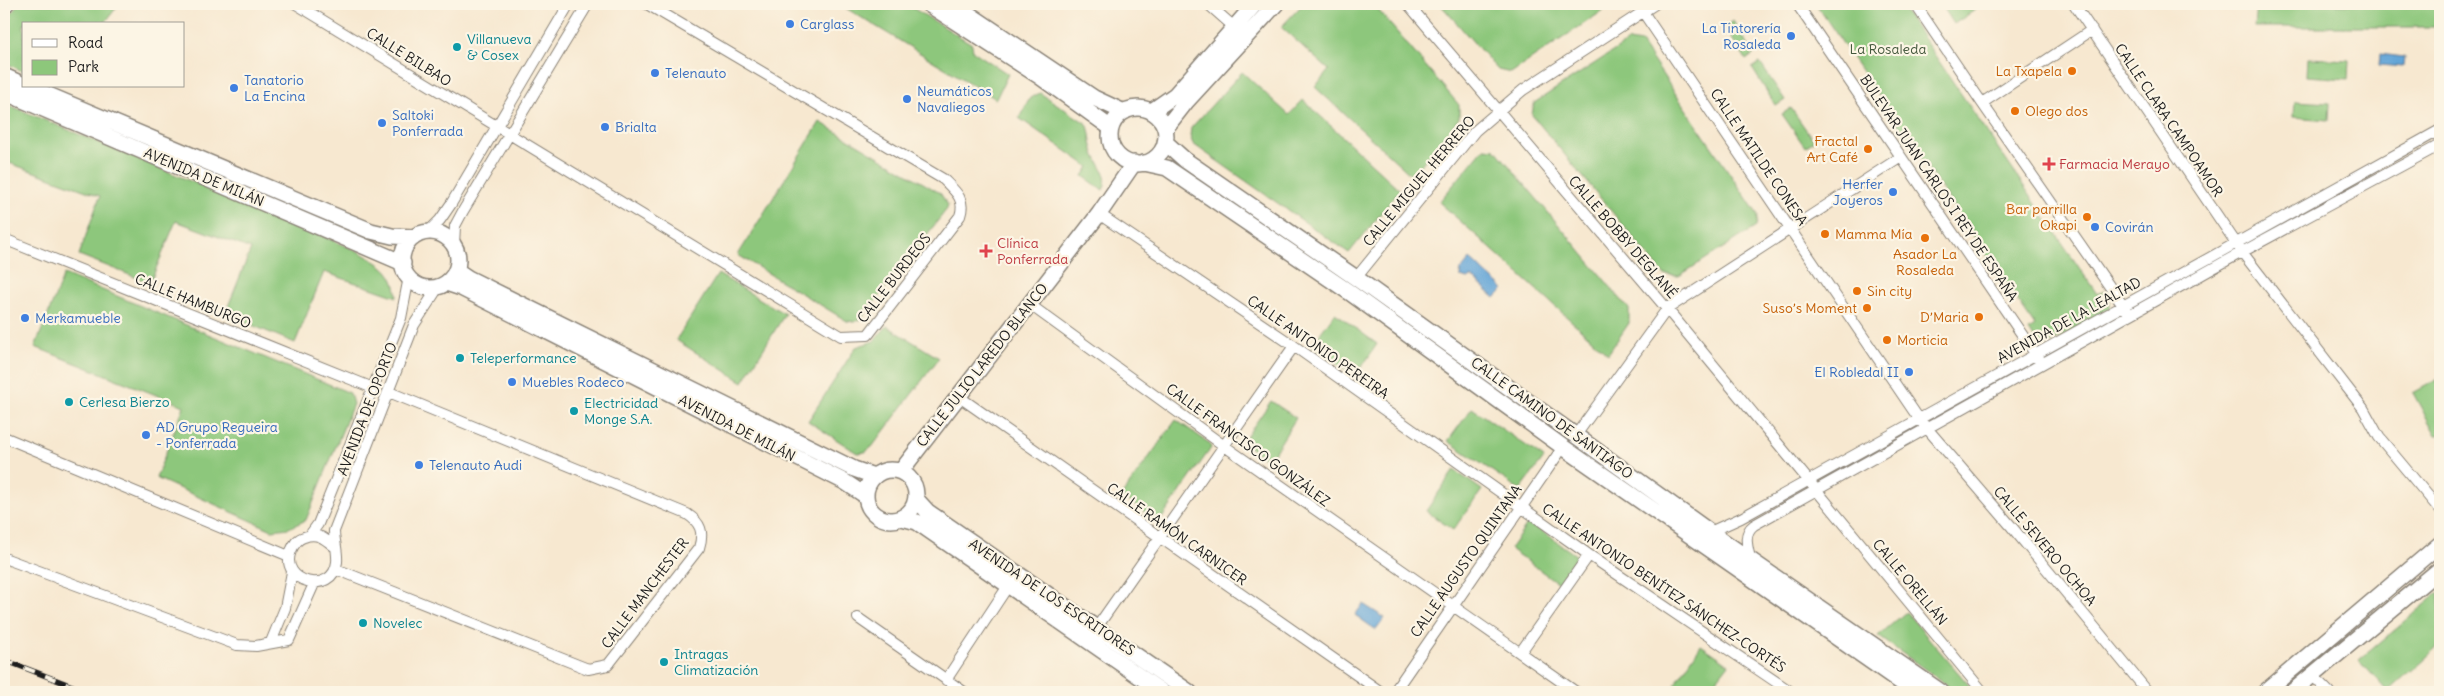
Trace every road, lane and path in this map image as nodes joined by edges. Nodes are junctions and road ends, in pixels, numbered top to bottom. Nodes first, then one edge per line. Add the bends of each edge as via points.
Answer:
1 (296, 4) edge
2 (570, 4) edge
3 (588, 4) edge
4 (648, 4) edge
5 (928, 4) edge
6 (954, 4) edge
7 (1208, 4) edge
8 (1255, 4) edge
9 (1276, 4) edge
10 (1408, 4) edge
11 (1655, 4) edge
12 (1796, 4) edge
13 (1915, 4) edge
14 (2074, 4) edge
15 (1643, 12) junction
16 (1234, 27) junction
17 (2092, 30) junction
18 (4, 76) edge
19 (22, 85) edge
20 (30, 88) edge
21 (4, 92) edge
22 (1982, 104) junction
23 (1152, 111) junction
24 (1124, 112) junction
25 (1498, 112) junction
26 (496, 127) junction
27 (1111, 128) junction
28 (2440, 130) edge
29 (508, 134) junction
30 (1165, 135) junction
31 (2440, 145) edge
32 (1901, 157) junction
33 (1139, 163) junction
34 (1099, 214) junction
35 (1791, 229) junction
36 (421, 235) junction
37 (4, 239) edge
38 (2236, 243) junction
39 (454, 245) junction
40 (2242, 252) junction
41 (403, 263) junction
42 (456, 270) junction
43 (409, 277) junction
44 (1356, 278) junction
45 (443, 284) junction
46 (1030, 304) junction
47 (1667, 310) junction
48 (2126, 311) junction
49 (1294, 346) junction
50 (2038, 359) junction
51 (373, 388) junction
52 (389, 392) junction
53 (958, 396) junction
54 (1918, 419) junction
55 (1926, 428) junction
56 (1576, 435) junction
57 (4, 437) edge
58 (1223, 445) junction
59 (1563, 446) junction
60 (901, 471) junction
61 (874, 476) junction
62 (1808, 481) junction
63 (1815, 490) junction
64 (866, 496) junction
65 (917, 500) junction
66 (1521, 506) junction
67 (2440, 510) edge
68 (902, 518) junction
69 (1710, 532) junction
70 (310, 535) junction
71 (1160, 539) junction
72 (2440, 544) edge
73 (335, 547) junction
74 (1589, 555) junction
75 (289, 556) junction
76 (4, 558) edge
77 (1750, 558) junction
78 (336, 569) junction
79 (2440, 569) edge
80 (292, 572) junction
81 (314, 584) junction
82 (1008, 586) junction
83 (1452, 606) junction
84 (858, 618) dead end
85 (1097, 627) junction
86 (272, 642) junction
87 (1520, 653) junction
88 (2312, 675) junction
89 (946, 680) junction
90 (2296, 691) edge
91 (964, 692) edge
92 (1162, 692) edge
93 (1189, 692) edge
94 (1381, 692) edge
95 (1394, 692) edge
96 (1576, 692) edge
97 (1792, 692) edge
98 (1915, 692) edge
99 (1941, 692) edge
100 (1983, 692) edge
101 (2148, 692) edge
102 (2265, 692) edge
103 (2329, 692) edge

1 - 26 street, CALLE BILBAO
2 - 26 street
3 - 29 street
4 - 29 street, CALLE BURDEOS via 943,179 960,196 960,216 868,335 841,336
5 - 27 street via 1039,76
6 - 24 street via 1094,98
7 - 16 street
8 - 16 street
9 - 30 street via 1186,102
10 - 25 street, CALLE BOBBY DEGLANÉ
11 - 15 street, CALLE MIGUEL HERRERO
12 - 32 street, BULEVAR JUAN CARLOS I REY DE ESPAÑA
13 - 22 street
14 - 17 street, CALLE CLARA CAMPOAMOR
15 - 25 street, CALLE MIGUEL HERRERO via 1523,90
15 - 35 street, CALLE MATILDE CONESA
16 - 23 street via 1175,95
17 - 22 street
17 - 38 street, CALLE CLARA CAMPOAMOR
18 - 19 street, AVENIDA DE MILÁN
20 - 36 street, AVENIDA DE MILÁN via 371,231 392,236
21 - 41 street, AVENIDA DE MILÁN
22 - 48 street
23 - 24 street via 1142,108
23 - 30 street via 1158,116
24 - 27 street
25 - 44 street, CALLE MIGUEL HERRERO via 1476,131
25 - 47 street, CALLE BOBBY DEGLANÉ
26 - 29 street, CALLE BILBAO
26 - 36 street via 440,220
27 - 33 street via 1113,148 1122,158
28 - 38 street, AVENIDA DE LA LEALTAD
29 - 39 street via 455,226
30 - 33 street via 1161,151 1154,159
30 - 44 street, CALLE CAMINO DE SANTIAGO via 1185,160
31 - 40 street, AVENIDA DE LA LEALTAD
32 - 35 street
32 - 50 street, BULEVAR JUAN CARLOS I REY DE ESPAÑA
33 - 34 street, CALLE JULIO LAREDO BLANCO
33 - 59 street, CALLE CAMINO DE SANTIAGO via 1167,168 1349,292
34 - 46 street, CALLE JULIO LAREDO BLANCO
34 - 49 street, CALLE ANTONIO PEREIRA
35 - 47 street
35 - 54 street, CALLE MATILDE CONESA
36 - 39 street via 443,235
36 - 41 street via 405,248
37 - 51 street, CALLE HAMBURGO
38 - 40 street, CALLE CLARA CAMPOAMOR
38 - 48 street, AVENIDA DE LA LEALTAD
39 - 42 street via 458,254
40 - 48 street, AVENIDA DE LA LEALTAD
40 - 67 street via 2363,408 2379,437
41 - 43 street
42 - 45 street
42 - 61 street, AVENIDA DE MILÁN via 854,469
43 - 45 street via 423,286
43 - 51 street, AVENIDA DE OPORTO via 401,318
44 - 56 street, CALLE CAMINO DE SANTIAGO
45 - 52 street, AVENIDA DE OPORTO via 414,325
45 - 64 street, AVENIDA DE MILÁN via 461,288 845,482
46 - 53 street, CALLE JULIO LAREDO BLANCO
46 - 58 street, CALLE FRANCISCO GONZÁLEZ
47 - 56 street
47 - 62 street, CALLE BOBBY DEGLANÉ
48 - 50 street, AVENIDA DE LA LEALTAD
49 - 58 street
49 - 66 street, CALLE ANTONIO PEREIRA
50 - 54 street, AVENIDA DE LA LEALTAD
50 - 55 street, AVENIDA DE LA LEALTAD
51 - 70 street, AVENIDA DE OPORTO via 318,524
52 - 73 street, AVENIDA DE OPORTO via 334,531
52 - 78 street, CALLE MANCHESTER via 687,514 701,527 702,538 699,548 608,665 588,669
53 - 60 street, CALLE JULIO LAREDO BLANCO
53 - 71 street, CALLE RAMÓN CARNICER
54 - 55 street, CALLE SEVERO OCHOA
54 - 62 street, AVENIDA DE LA LEALTAD
55 - 63 street, AVENIDA DE LA LEALTAD
55 - 101 street, CALLE SEVERO OCHOA
56 - 69 street, CALLE CAMINO DE SANTIAGO
57 - 75 street
58 - 71 street
58 - 83 street, CALLE FRANCISCO GONZÁLEZ
59 - 66 street, CALLE AUGUSTO QUINTANA
59 - 98 street, CALLE CAMINO DE SANTIAGO
60 - 61 street via 884,470
60 - 65 street via 915,484
61 - 64 street via 868,484
62 - 63 street, CALLE BOBBY DEGLANÉ
62 - 69 street, AVENIDA DE LA LEALTAD
63 - 77 street, AVENIDA DE LA LEALTAD via 1748,529 1746,545
63 - 100 street, CALLE ORELLÁN
64 - 68 street via 870,509 879,517
65 - 68 street via 913,509
65 - 85 street, AVENIDA DE LOS ESCRITORES via 928,512
66 - 74 street, CALLE ANTONIO BENÍTEZ SÁNCHEZ-CORTÉS
66 - 83 street, CALLE AUGUSTO QUINTANA
68 - 82 street, AVENIDA DE LOS ESCRITORES via 917,522
69 - 77 street, CALLE CAMINO DE SANTIAGO
70 - 73 street via 323,537
70 - 75 street via 300,538
71 - 85 street
71 - 94 street, CALLE RAMÓN CARNICER
72 - 102 street
73 - 78 street
74 - 87 street
74 - 97 street, CALLE ANTONIO BENÍTEZ SÁNCHEZ-CORTÉS
75 - 80 street
76 - 86 street via 221,640 256,646
77 - 99 street, CALLE CAMINO DE SANTIAGO
78 - 81 street via 328,579
79 - 88 street
80 - 81 street
80 - 86 street via 285,608
81 - 86 street via 289,640
82 - 89 street
82 - 92 street, AVENIDA DE LOS ESCRITORES
83 - 87 street, CALLE FRANCISCO GONZÁLEZ
83 - 95 street, CALLE AUGUSTO QUINTANA
84 - 89 street
85 - 93 street, AVENIDA DE LOS ESCRITORES
87 - 96 street, CALLE FRANCISCO GONZÁLEZ
88 - 90 street
88 - 103 street
89 - 91 street

